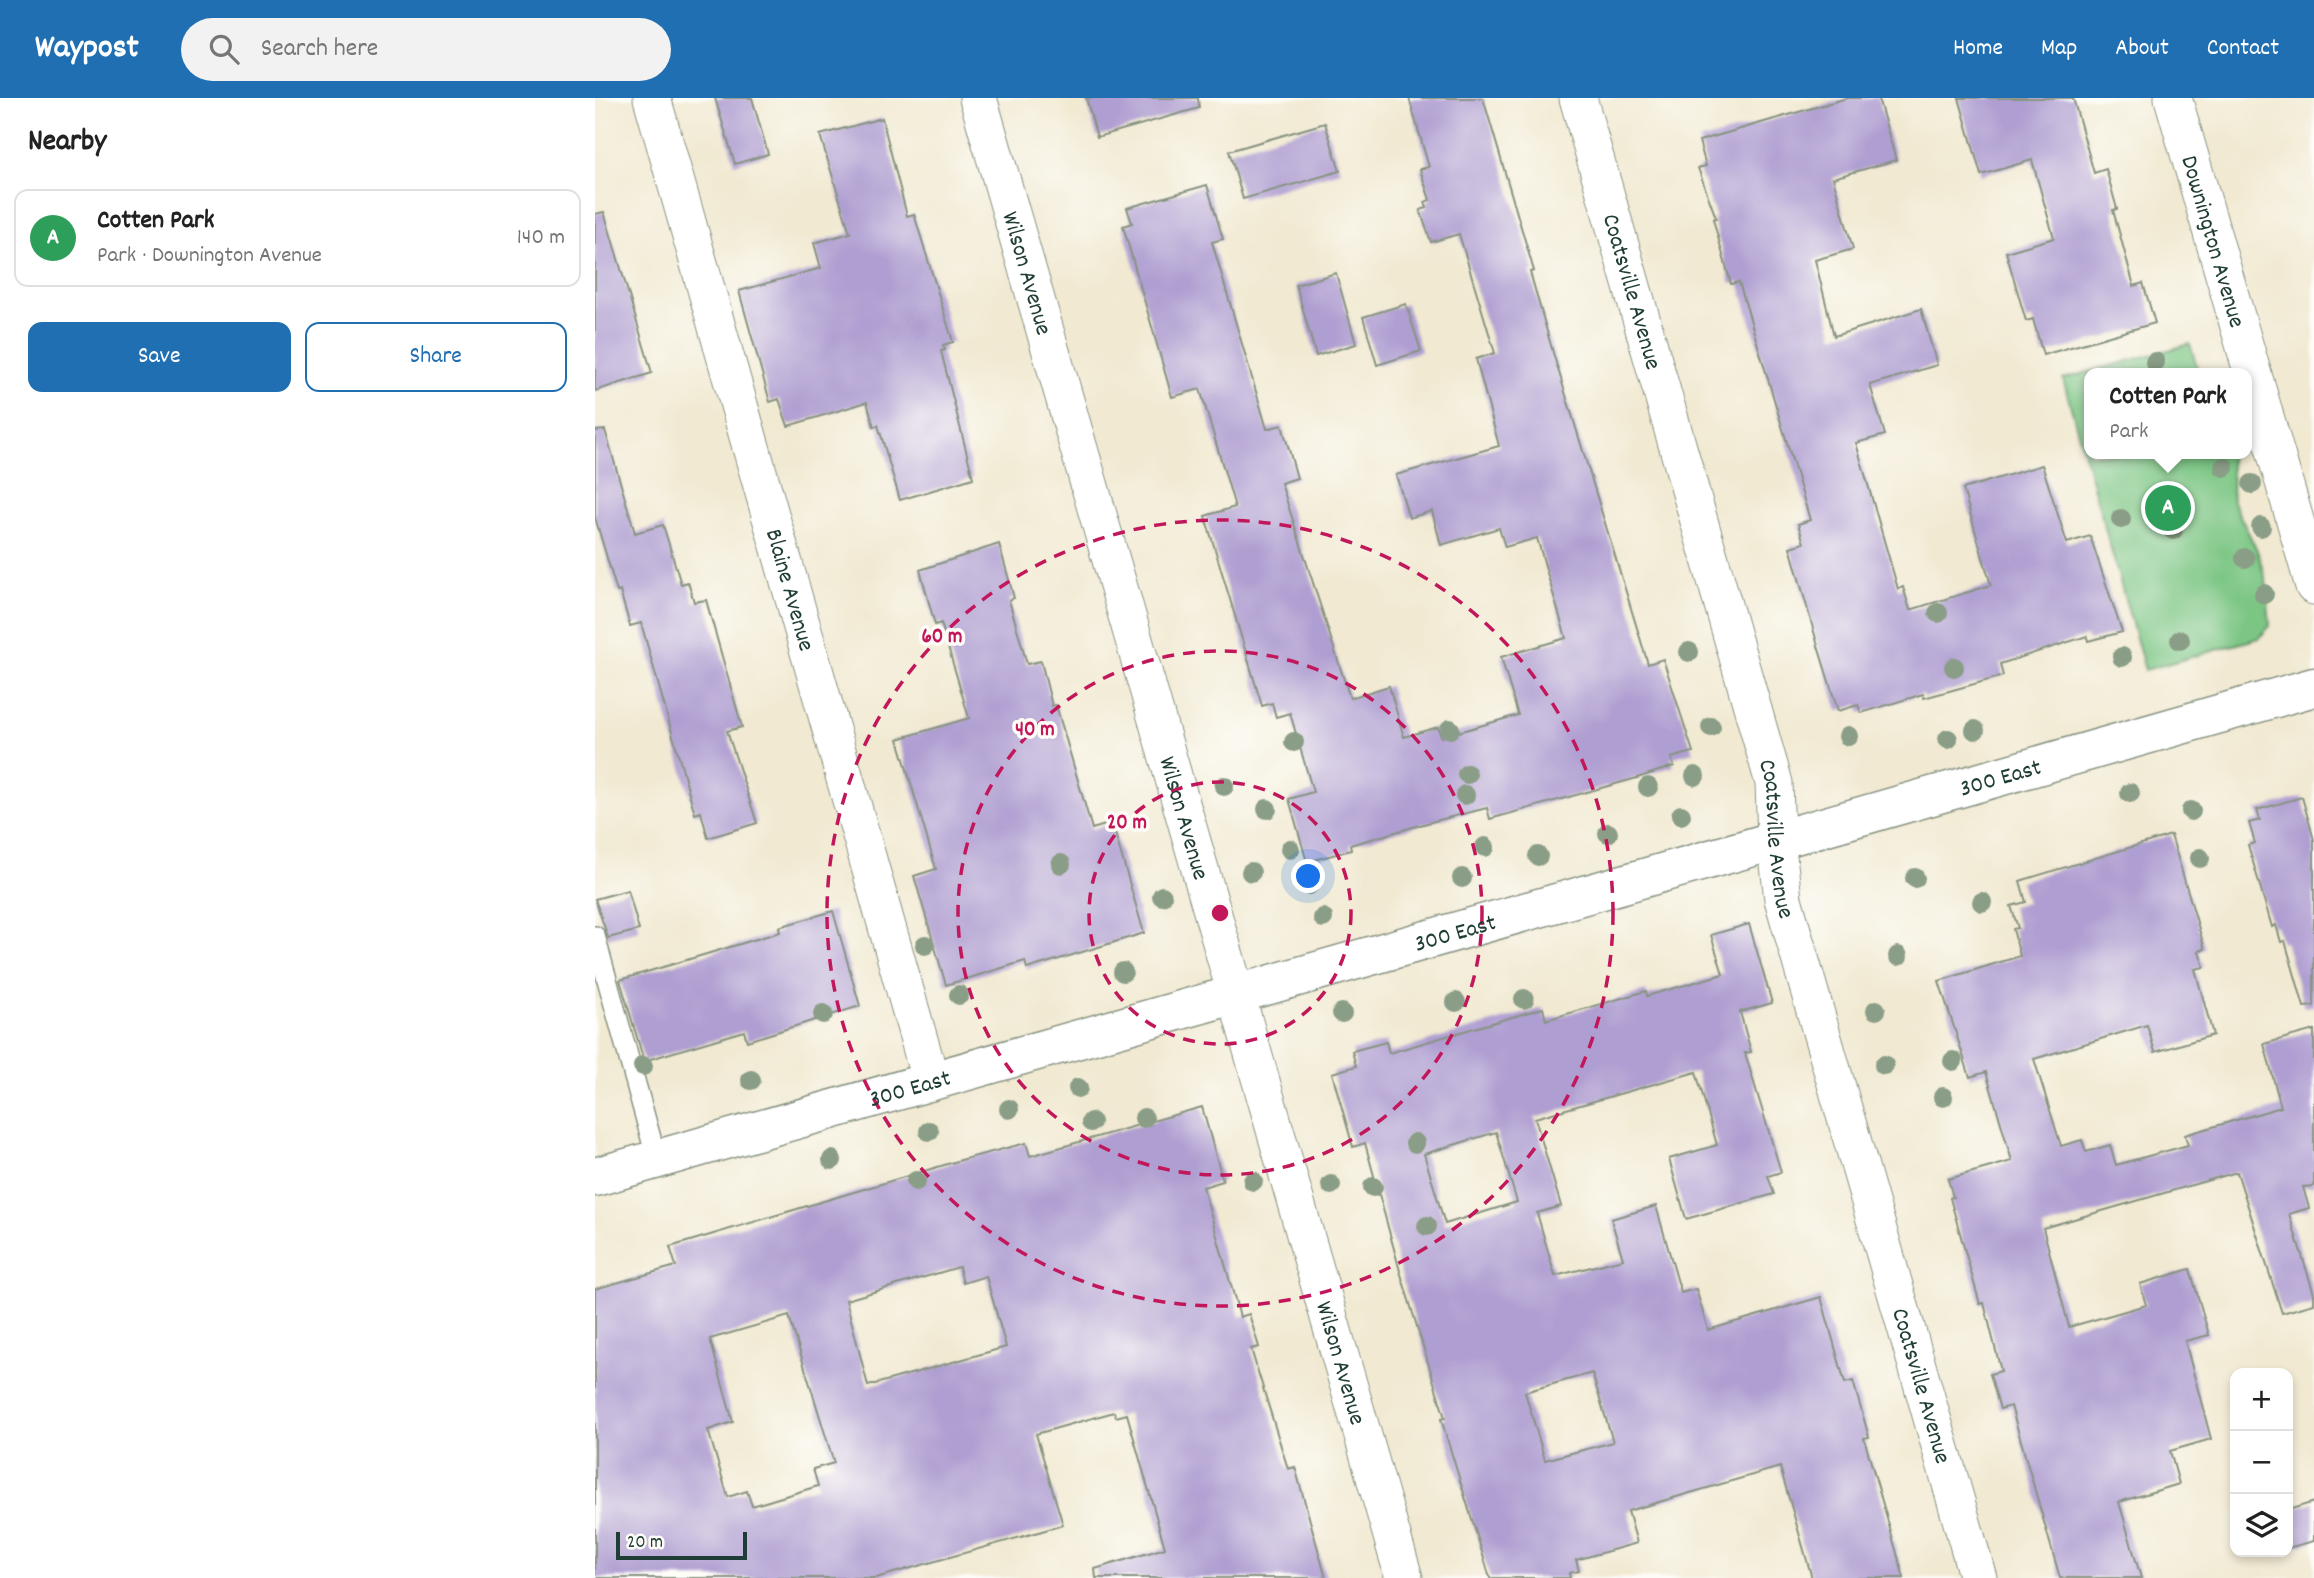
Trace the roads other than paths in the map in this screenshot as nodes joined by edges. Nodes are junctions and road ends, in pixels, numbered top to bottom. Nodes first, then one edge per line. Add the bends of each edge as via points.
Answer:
1 (652, 98) edge
2 (978, 98) edge
3 (1578, 98) edge
4 (2173, 98) edge
5 (2251, 368) edge
6 (2252, 371) edge
7 (2314, 586) edge
8 (2314, 687) edge
9 (1776, 839) junction
10 (595, 936) edge
11 (1237, 995) junction
12 (931, 1082) junction
13 (657, 1160) junction
14 (595, 1177) edge
15 (1404, 1578) edge
16 (1978, 1578) edge

1 - 12 street, Blaine Avenue
2 - 11 street, Wilson Avenue
3 - 9 street, Coatsville Avenue via 1774,783
4 - 5 street, Downington Avenue
6 - 7 street, Downington Avenue
8 - 9 street, 300 East
9 - 11 street, 300 East
9 - 16 street, Coatsville Avenue via 1783,899
10 - 13 lane
11 - 12 street, 300 East
11 - 15 street, Wilson Avenue
12 - 13 street, 300 East
13 - 14 street, 300 East

